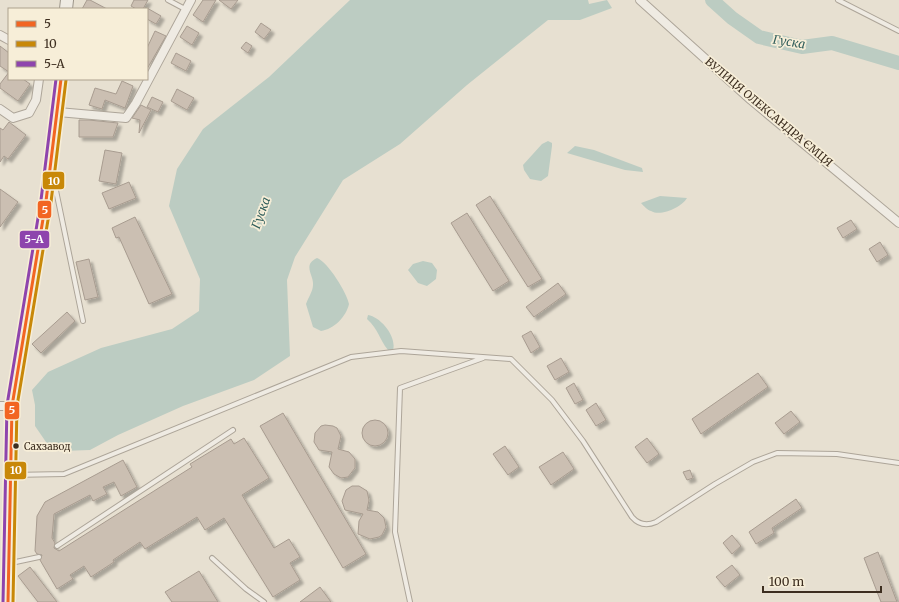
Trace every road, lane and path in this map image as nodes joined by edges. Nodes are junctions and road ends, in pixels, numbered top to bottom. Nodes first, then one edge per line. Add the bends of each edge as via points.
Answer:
1 (168, 0) edge
2 (191, 0) edge
3 (640, 0) edge
4 (838, 0) edge
5 (185, 10) junction
6 (899, 31) edge
7 (39, 80) edge
8 (61, 80) edge
9 (0, 109) edge
10 (58, 112) junction
11 (51, 166) junction
12 (899, 223) edge
13 (83, 321) dead end
14 (485, 357) junction
15 (6, 406) edge
16 (233, 430) dead end
17 (899, 463) edge
18 (10, 475) junction
19 (57, 546) dead end
20 (39, 557) dead end
21 (212, 558) dead end
22 (8, 564) junction
23 (8, 602) edge
24 (264, 602) edge
25 (410, 602) edge

1 - 5 lane
2 - 5 street
3 - 12 street, ВУЛИЦЯ ОЛЕКСАНДРА ЄМЦЯ via 751,100
4 - 6 lane
5 - 10 street via 126,118
7 - 9 street via 36,100 29,113 13,118
8 - 10 main road
10 - 11 main road
11 - 13 lane
11 - 15 main road
14 - 17 lane via 511,359 552,400 632,517 641,524 649,525 656,522 714,484 753,462 777,453 838,454
14 - 18 lane via 401,351 350,356 64,474
14 - 25 lane via 400,388 395,532
15 - 18 main road
16 - 19 lane
18 - 22 main road
20 - 22 lane
21 - 24 lane
22 - 23 main road

